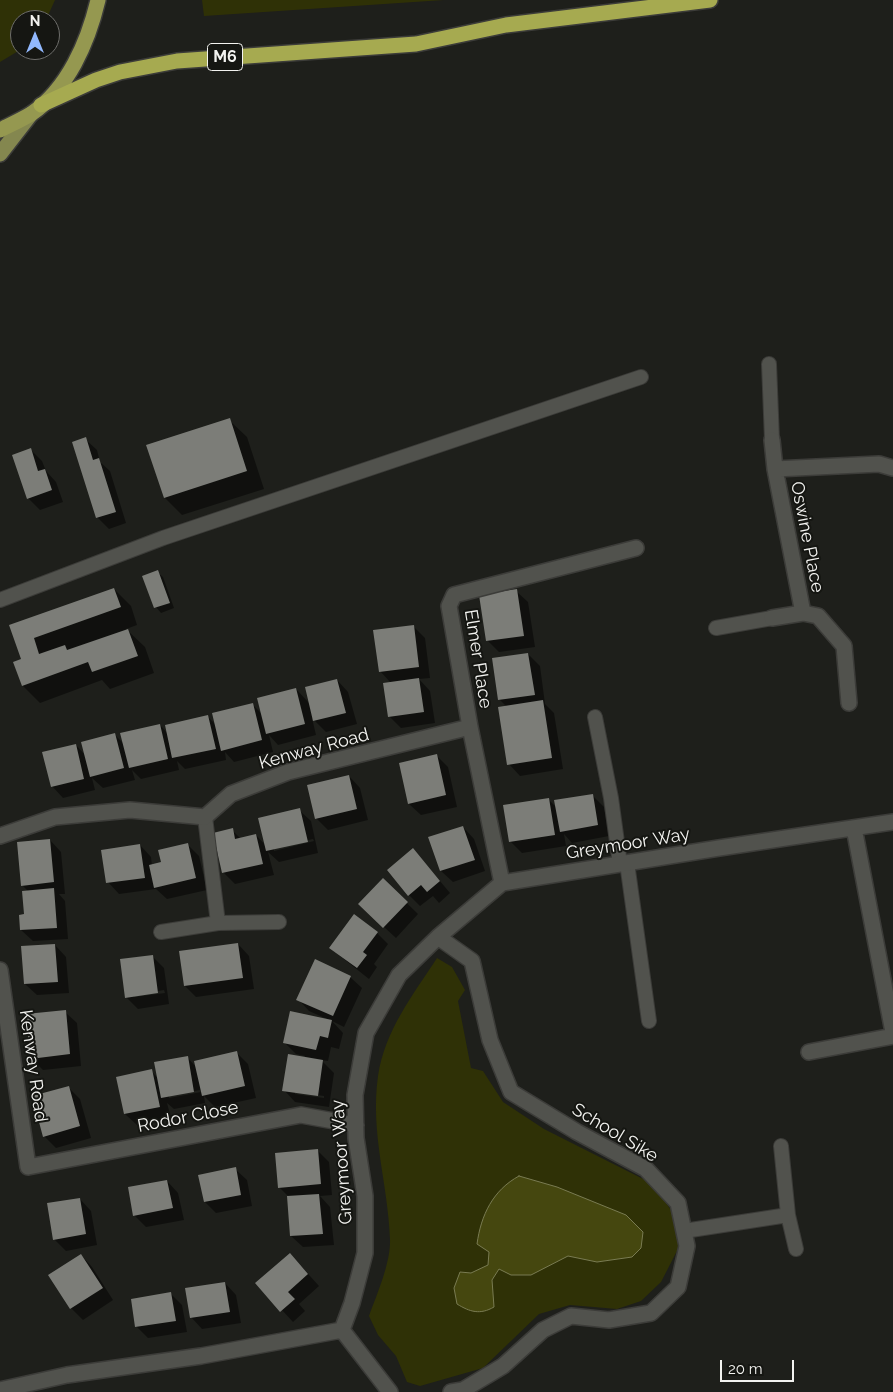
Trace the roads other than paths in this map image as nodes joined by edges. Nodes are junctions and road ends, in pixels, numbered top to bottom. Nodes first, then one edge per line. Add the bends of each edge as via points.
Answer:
1 (98, 0) edge
2 (710, 0) edge
3 (36, 109) junction
4 (0, 130) edge
5 (0, 154) edge
6 (769, 364) dead end
7 (641, 377) dead end
8 (772, 440) joint
9 (893, 468) edge
10 (775, 469) junction
11 (636, 548) dead end
12 (0, 600) edge
13 (803, 613) junction
14 (772, 618) joint
15 (716, 628) dead end
16 (849, 703) dead end
17 (595, 717) dead end
18 (470, 727) junction
19 (205, 816) junction
20 (893, 822) edge
21 (854, 828) junction
22 (0, 836) edge
23 (624, 863) junction
24 (502, 883) junction
25 (280, 922) dead end
26 (218, 923) junction
27 (161, 932) dead end
28 (438, 937) junction
29 (0, 970) edge
30 (649, 1021) dead end
31 (893, 1034) edge
32 (809, 1052) dead end
33 (356, 1125) junction
34 (781, 1146) dead end
35 (28, 1167) joint
36 (788, 1215) junction
37 (684, 1231) junction
38 (796, 1249) dead end
39 (342, 1330) junction
40 (0, 1390) edge
41 (390, 1392) edge
42 (451, 1392) edge

1 - 3 highway via 80,53 62,82
2 - 3 highway, M6 via 506,25 416,44 140,66 96,80
3 - 4 highway
3 - 5 main road
6 - 8 lane
7 - 12 lane via 164,538
8 - 10 street
9 - 10 street, Oswine Place via 879,464
10 - 13 street, Oswine Place
11 - 18 street, Elmer Place via 454,595 449,606
13 - 14 street, Oswine Place
13 - 16 street via 818,616 844,646
14 - 15 lane, Oswine Place
17 - 23 lane
18 - 19 street, Kenway Road via 288,772 231,794
18 - 24 street, Elmer Place
19 - 22 street via 130,810 54,816
19 - 26 lane
20 - 21 street, Greymoor Way
21 - 23 street, Greymoor Way
21 - 31 street
23 - 24 street, Greymoor Way
23 - 30 lane
24 - 28 street, Greymoor Way
25 - 26 lane
26 - 27 lane
28 - 33 street, Greymoor Way via 399,975 366,1033 355,1095
28 - 37 street, School Sike via 472,961 490,1040 512,1092 646,1169 678,1203
29 - 35 street, Kenway Road
31 - 32 street
33 - 35 street, Rodor Close via 301,1115
33 - 39 street, Greymoor Way via 365,1196 365,1253
34 - 36 lane
36 - 37 lane
36 - 38 lane
37 - 42 street, School Sike via 687,1246 678,1287 651,1313 609,1320 571,1316 543,1330 503,1366 463,1390
39 - 40 street via 201,1356 66,1375
39 - 41 street

